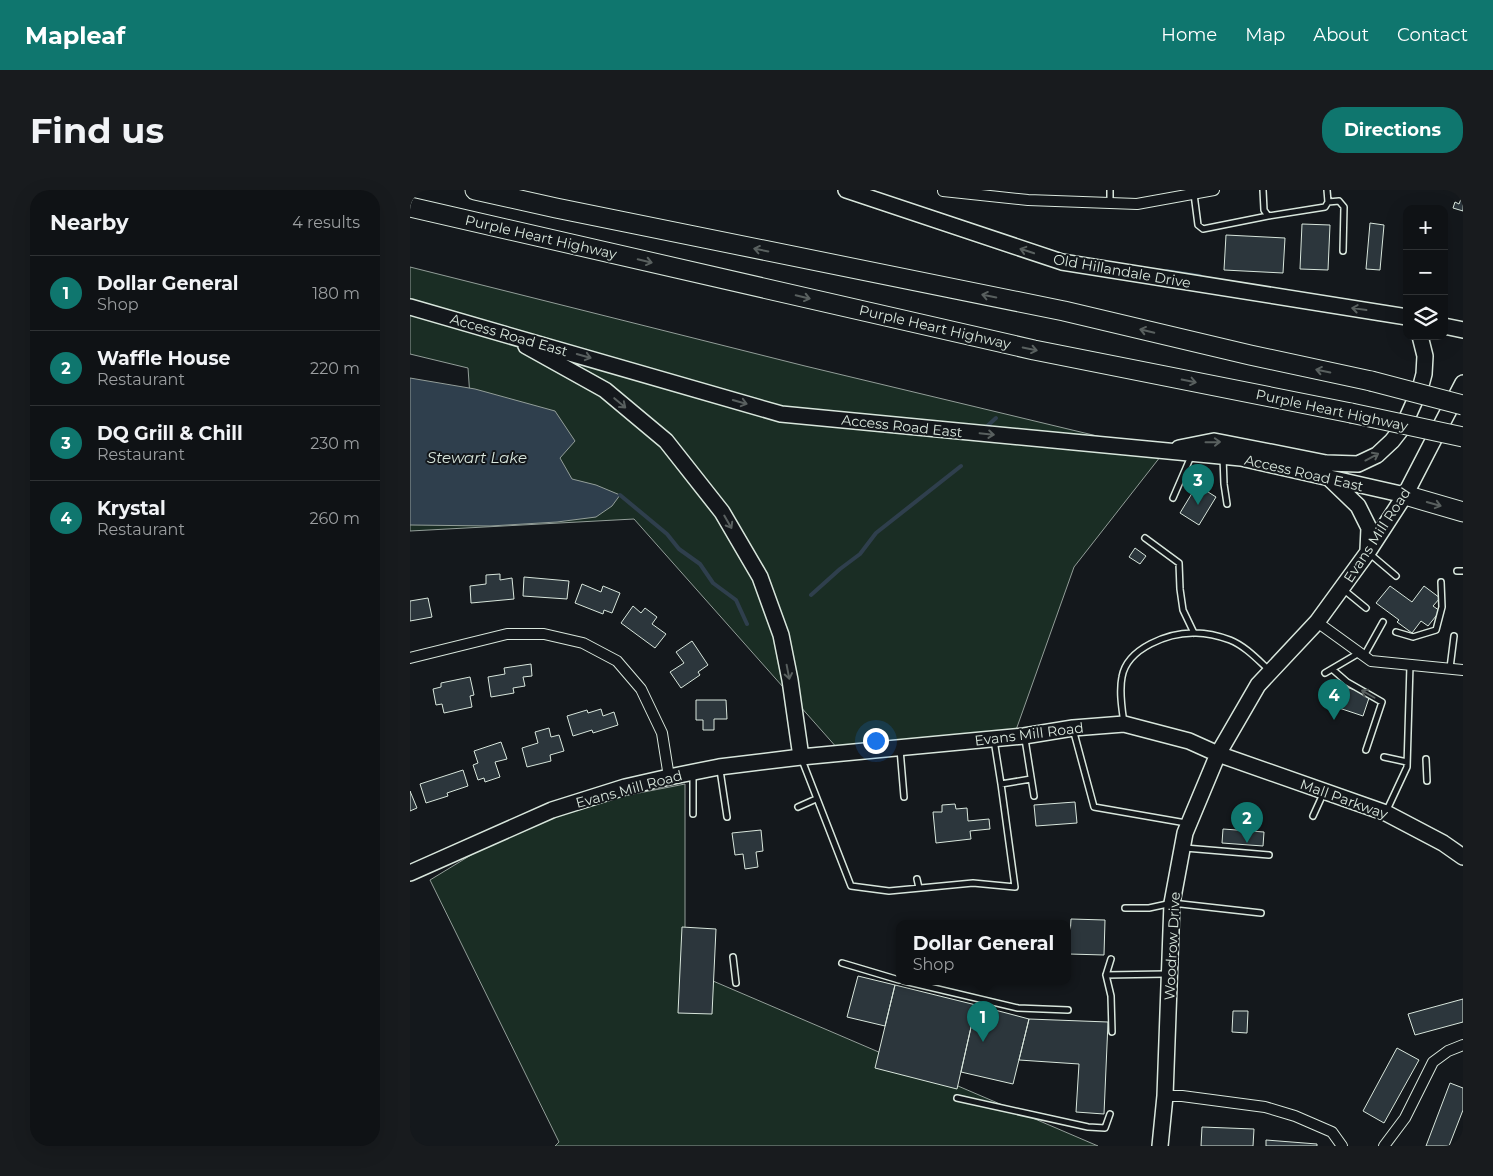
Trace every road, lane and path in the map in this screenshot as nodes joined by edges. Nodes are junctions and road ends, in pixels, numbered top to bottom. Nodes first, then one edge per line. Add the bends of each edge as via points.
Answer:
1 (475, 190) edge
2 (846, 190) edge
3 (943, 190) edge
4 (1110, 190) edge
5 (1214, 190) edge
6 (1263, 190) edge
7 (1327, 190) edge
8 (1194, 194) junction
9 (1328, 202) junction
10 (1110, 203) junction
11 (410, 207) edge
12 (1268, 216) junction
13 (1343, 251) dead end
14 (410, 307) edge
15 (1403, 318) edge
16 (1448, 327) edge
17 (1463, 330) edge
18 (503, 333) junction
19 (1421, 340) edge
20 (1463, 383) edge
21 (1463, 405) edge
22 (1463, 437) edge
23 (1166, 451) junction
24 (1192, 454) junction
25 (1223, 457) junction
26 (1330, 478) junction
27 (1404, 495) junction
28 (1173, 498) dead end
29 (1227, 504) dead end
30 (1463, 512) edge
31 (1145, 538) dead end
32 (1368, 552) junction
33 (1396, 576) dead end
34 (1441, 582) dead end
35 (1342, 588) junction
36 (1366, 608) dead end
37 (1317, 622) junction
38 (1383, 622) dead end
39 (1396, 632) dead end
40 (1194, 633) junction
41 (1454, 636) dead end
42 (1362, 654) junction
43 (410, 658) edge
44 (1410, 665) junction
45 (1450, 668) junction
46 (1332, 669) junction
47 (1463, 670) edge
48 (1271, 672) junction
49 (1325, 673) dead end
50 (1124, 724) junction
51 (1073, 728) junction
52 (1024, 736) junction
53 (994, 739) junction
54 (900, 748) junction
55 (1366, 750) dead end
56 (1218, 754) junction
57 (801, 757) junction
58 (1384, 757) dead end
59 (1426, 759) dead end
60 (1407, 762) junction
61 (719, 767) junction
62 (694, 772) junction
63 (669, 777) junction
64 (1031, 779) junction
65 (1427, 781) dead end
66 (1001, 784) junction
67 (1324, 791) junction
68 (1034, 796) dead end
69 (904, 797) dead end
70 (816, 799) junction
71 (798, 807) dead end
72 (1386, 813) junction
73 (693, 814) dead end
74 (727, 816) dead end
75 (1313, 816) dead end
76 (1189, 823) junction
77 (1182, 848) junction
78 (1269, 855) dead end
79 (1463, 857) edge
80 (410, 873) edge
81 (917, 879) dead end
82 (919, 888) junction
83 (1172, 903) junction
84 (1125, 908) dead end
85 (1261, 913) dead end
86 (733, 958) dead end
87 (1111, 959) dead end
88 (842, 963) dead end
89 (1170, 974) junction
90 (1106, 975) junction
91 (896, 979) edge
92 (736, 983) dead end
93 (921, 985) edge
94 (1068, 1010) dead end
95 (1112, 1032) dead end
96 (1463, 1045) edge
97 (1165, 1096) junction
98 (957, 1098) dead end
99 (1110, 1114) dead end
100 (1160, 1146) edge
101 (1342, 1146) edge
102 (1384, 1146) edge

21 -> 1 highway, bridge via 1064,311
15 -> 2 main road, Old Hillandale Drive via 1062,262
3 - 10 street via 1028,200
4 - 10 lane
5 - 8 street
6 - 12 lane via 1264,210
7 - 9 lane
8 - 10 street via 1137,204
8 - 12 lane via 1198,225 1203,229
9 - 12 lane via 1325,207
9 - 13 lane via 1339,201 1344,207
11 -> 22 highway, Purple Heart Highway, bridge via 1034,350
14 - 18 main road, Access Road East
16 - 17 main road
18 -> 23 main road, Access Road East via 781,414
18 -> 57 main road via 605,390 666,441 722,512 760,577 781,635
23 -> 19 main road via 1214,440 1326,463 1358,464 1377,455 1403,427 1424,374 1425,356
20 - 27 main road, Evans Mill Road
23 - 24 main road, Access Road East
24 - 25 main road, Access Road East
24 - 28 lane
25 - 26 main road, Access Road East
25 - 29 lane
26 - 27 main road, Access Road East
26 - 32 main road via 1358,506 1368,528
27 -> 30 highway
27 - 32 main road, Evans Mill Road
31 - 40 lane via 1179,563 1182,610
32 - 33 lane
32 - 35 main road, Evans Mill Road
34 - 39 lane via 1442,607 1436,630 1413,637
35 - 36 lane
35 - 37 main road, Evans Mill Road
37 - 42 street
37 - 48 main road, Evans Mill Road
38 - 42 lane
40 - 48 lane via 1231,640
40 - 50 lane via 1146,645 1129,660 1122,676
41 - 45 lane
42 - 44 street via 1371,661
42 - 46 lane
43 - 63 street via 506,634 544,634 583,643 617,661 641,689 662,733
44 - 45 street
44 - 60 lane
45 - 47 street
46 - 49 lane
55 -> 46 lane via 1382,702
48 - 56 main road, Evans Mill Road via 1258,685
50 - 51 main road, Evans Mill Road
50 - 56 main road, Evans Mill Road via 1189,741
51 - 52 main road, Evans Mill Road
51 - 76 lane via 1094,807
52 - 53 main road, Evans Mill Road
52 - 64 lane
53 - 54 main road, Evans Mill Road
53 - 66 lane
54 - 57 main road, Evans Mill Road
54 - 69 lane
56 - 67 main road, Mall Parkway
56 - 76 main road, Woodrow Drive
57 - 61 main road, Evans Mill Road
57 - 70 lane
58 - 60 lane
59 - 65 lane
60 - 72 lane
61 - 62 main road, Evans Mill Road
61 - 74 lane
62 - 63 main road, Evans Mill Road
62 - 73 lane
63 - 80 main road, Evans Mill Road via 552,810
64 - 66 lane
64 - 68 lane
66 - 82 lane via 1015,887 973,883
67 - 72 main road, Mall Parkway
67 - 75 lane
70 - 71 lane
70 - 82 lane via 851,886 888,891
72 - 79 main road, Mall Parkway
76 - 77 main road, Woodrow Drive
77 - 78 lane
77 - 83 main road, Woodrow Drive
81 - 82 lane
83 - 84 lane via 1149,908
83 - 85 lane
83 - 89 main road, Woodrow Drive
86 - 92 lane
87 - 90 lane
88 - 91 lane
89 - 90 lane
89 - 97 main road, Woodrow Drive
90 - 95 lane via 1111,996
93 - 94 lane via 1018,1008
96 - 102 street via 1433,1062 1405,1118
97 - 100 main road, Woodrow Drive
97 - 101 street via 1265,1107 1332,1132
98 - 99 lane via 1088,1127 1106,1128

